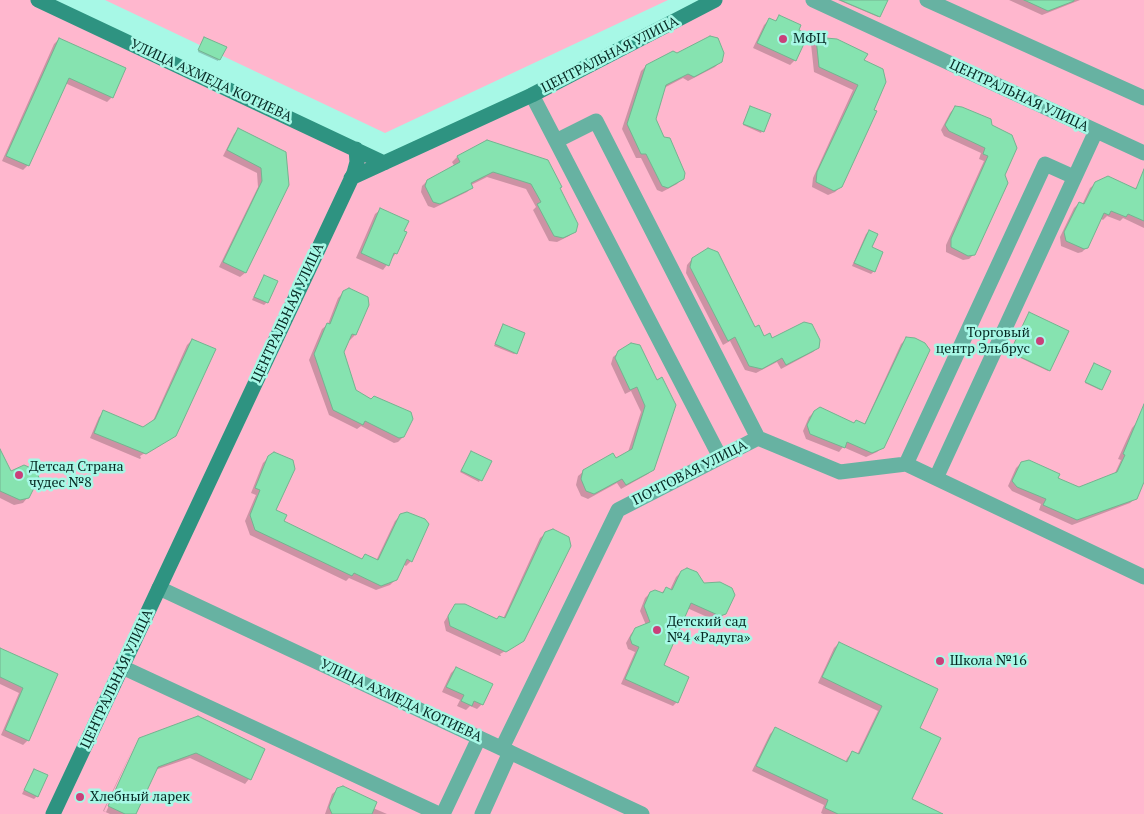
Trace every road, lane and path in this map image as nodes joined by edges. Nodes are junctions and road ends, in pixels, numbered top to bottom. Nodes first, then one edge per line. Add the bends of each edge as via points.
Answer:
1 (38, 0) edge
2 (715, 0) edge
3 (813, 0) edge
4 (926, 0) edge
5 (532, 95) junction
6 (1144, 98) edge
7 (1096, 131) junction
8 (556, 141) junction
9 (356, 149) junction
10 (1144, 153) edge
11 (384, 163) junction
12 (1074, 177) junction
13 (352, 178) junction
14 (758, 438) junction
15 (720, 457) junction
16 (906, 464) junction
17 (936, 478) junction
18 (1144, 577) edge
19 (159, 588) junction
20 (122, 668) junction
21 (479, 738) junction
22 (506, 750) junction
23 (54, 814) edge
24 (441, 814) edge
25 (482, 814) edge
26 (642, 814) edge

1 - 9 street, УЛИЦА АХМЕДА КОТИЕВА
2 - 5 street, ЦЕНТРАЛЬНАЯ УЛИЦА
3 - 7 street, ЦЕНТРАЛЬНАЯ УЛИЦА
4 - 6 street
5 - 8 street
5 - 11 street, ЦЕНТРАЛЬНАЯ УЛИЦА
7 - 10 street, ЦЕНТРАЛЬНАЯ УЛИЦА
7 - 12 street
8 - 14 street via 596,121
8 - 15 street
9 - 11 street, УЛИЦА АХМЕДА КОТИЕВА
9 - 13 street via 357,162
11 - 13 street, ЦЕНТРАЛЬНАЯ УЛИЦА
12 - 16 street via 1045,164
12 - 17 street
13 - 19 street, ЦЕНТРАЛЬНАЯ УЛИЦА
14 - 15 street, ПОЧТОВАЯ УЛИЦА
14 - 16 street, ПОЧТОВАЯ УЛИЦА via 840,472
15 - 22 street, ПОЧТОВАЯ УЛИЦА via 618,510
16 - 17 street
17 - 18 street
19 - 20 street, ЦЕНТРАЛЬНАЯ УЛИЦА
19 - 21 street, УЛИЦА АХМЕДА КОТИЕВА
20 - 23 street, ЦЕНТРАЛЬНАЯ УЛИЦА
20 - 24 street
21 - 22 street, УЛИЦА АХМЕДА КОТИЕВА
21 - 24 street
22 - 25 street, ПОЧТОВАЯ УЛИЦА
22 - 26 street, УЛИЦА АХМЕДА КОТИЕВА

